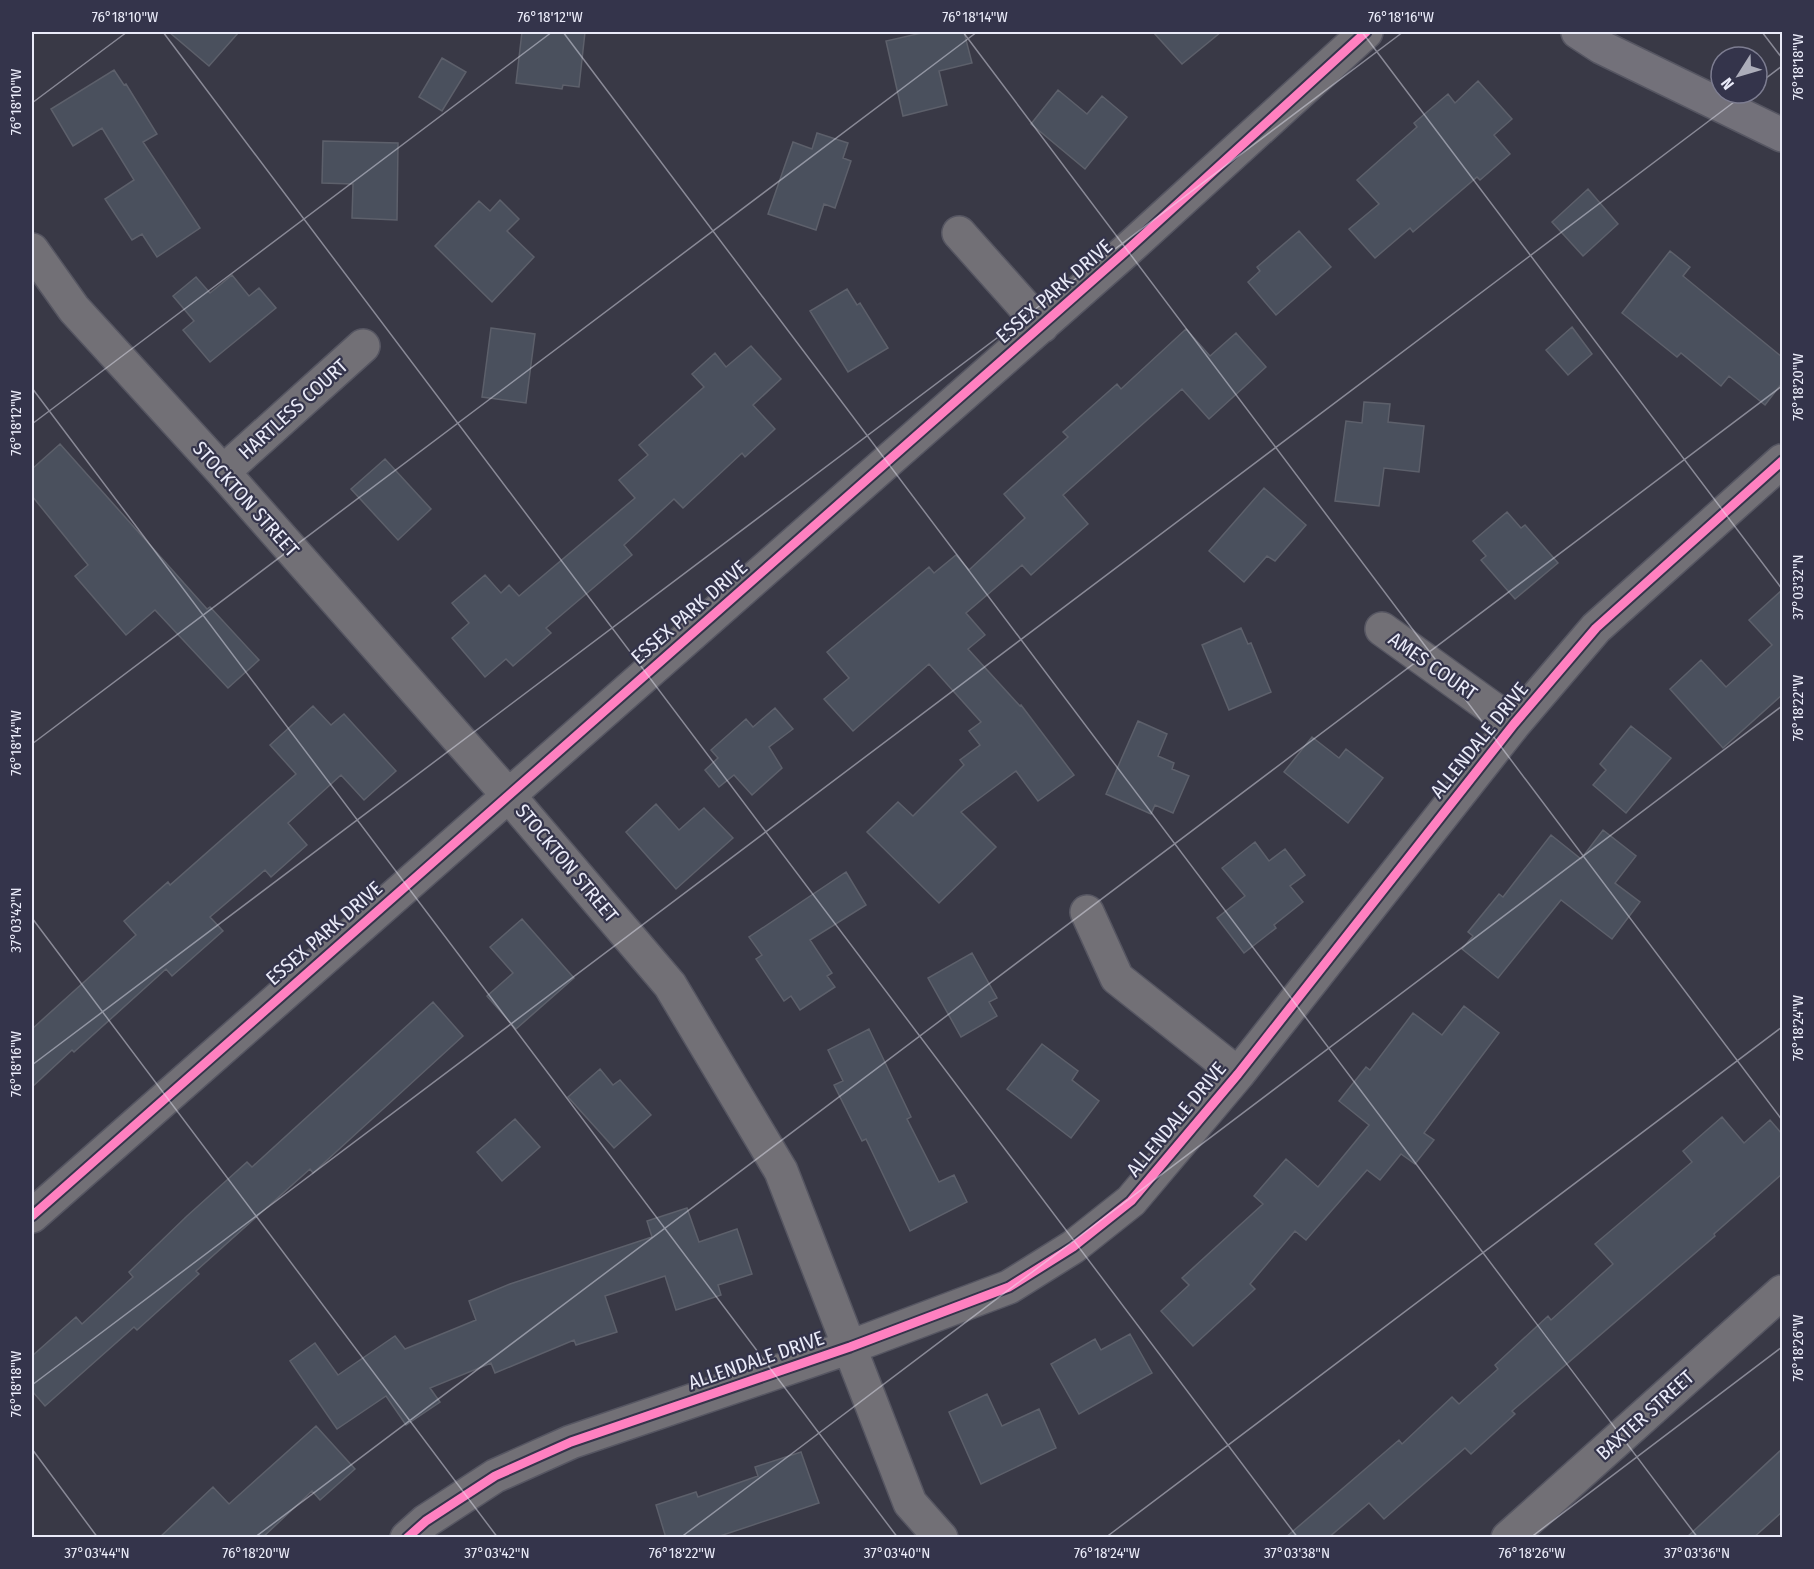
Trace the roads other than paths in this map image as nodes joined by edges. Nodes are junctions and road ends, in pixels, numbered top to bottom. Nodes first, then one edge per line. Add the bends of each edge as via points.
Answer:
1 (1366, 32) edge
2 (1578, 32) edge
3 (1782, 135) edge
4 (959, 233) dead end
5 (32, 250) edge
6 (1042, 326) junction
7 (363, 346) dead end
8 (1782, 461) edge
9 (223, 472) junction
10 (1382, 629) dead end
11 (1514, 724) junction
12 (508, 795) junction
13 (1087, 912) dead end
14 (1238, 1074) junction
15 (32, 1216) edge
16 (1782, 1292) edge
17 (850, 1347) junction
18 (407, 1538) edge
19 (940, 1538) edge
20 (1508, 1538) edge

1 - 6 street, ESSEX PARK DRIVE
2 - 3 main road via 1601,47
4 - 6 street
5 - 9 street, STOCKTON STREET via 74,309
6 - 12 street, ESSEX PARK DRIVE
7 - 9 street, HARTLESS COURT
8 - 11 street, ALLENDALE DRIVE via 1596,628
9 - 12 street, STOCKTON STREET
10 - 11 street, AMES COURT
11 - 14 street, ALLENDALE DRIVE
12 - 15 street, ESSEX PARK DRIVE
12 - 17 street, STOCKTON STREET via 670,985 782,1171
13 - 14 street via 1117,978
14 - 17 street, ALLENDALE DRIVE via 1131,1200 1073,1247 1009,1287
16 - 20 street, BAXTER STREET
17 - 18 street, ALLENDALE DRIVE via 571,1442 495,1476
17 - 19 street, STOCKTON STREET via 910,1503

